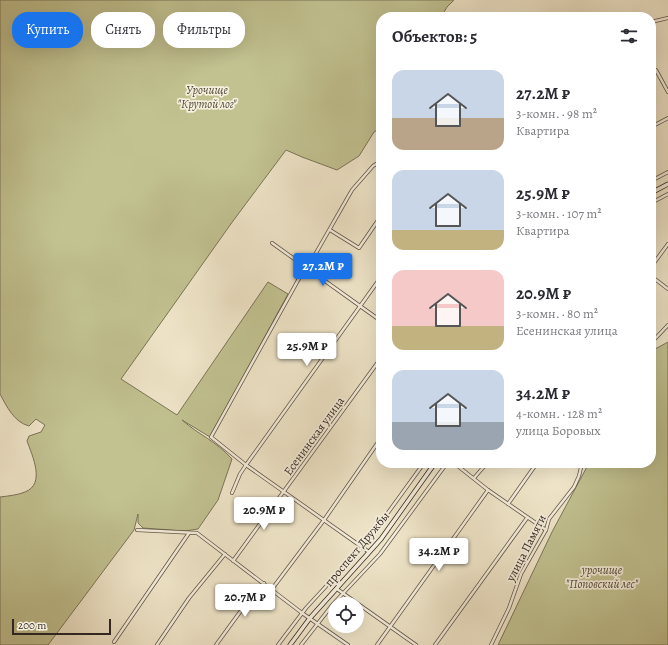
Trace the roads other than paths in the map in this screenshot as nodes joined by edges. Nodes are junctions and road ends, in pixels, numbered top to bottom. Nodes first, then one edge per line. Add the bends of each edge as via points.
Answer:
1 (668, 18) edge
2 (656, 21) edge
3 (656, 70) edge
4 (668, 92) edge
5 (668, 118) edge
6 (656, 124) edge
7 (376, 164) edge
8 (668, 172) edge
9 (656, 178) edge
10 (668, 184) edge
11 (656, 190) edge
12 (668, 194) edge
13 (656, 200) edge
14 (376, 223) edge
15 (330, 230) junction
16 (272, 243) dead end
17 (668, 244) edge
18 (656, 260) edge
19 (307, 267) junction
20 (656, 280) edge
21 (376, 284) edge
22 (668, 289) edge
23 (361, 306) junction
24 (376, 316) edge
25 (668, 325) edge
26 (656, 338) edge
27 (376, 365) edge
28 (376, 445) edge
29 (246, 465) junction
30 (420, 468) edge
31 (431, 468) edge
32 (443, 468) edge
33 (461, 468) edge
34 (483, 468) edge
35 (533, 468) edge
36 (581, 468) edge
37 (474, 478) junction
38 (488, 490) junction
39 (232, 493) dead end
40 (284, 493) junction
41 (508, 504) junction
42 (527, 518) junction
43 (324, 520) junction
44 (137, 530) dead end
45 (546, 530) junction
46 (189, 533) junction
47 (362, 547) junction
48 (370, 552) junction
49 (225, 554) junction
50 (233, 561) junction
51 (264, 583) junction
52 (272, 589) junction
53 (336, 589) junction
54 (342, 593) junction
55 (302, 613) junction
56 (310, 618) junction
57 (317, 623) junction
58 (391, 627) junction
59 (114, 642) dead end
60 (157, 645) edge
61 (216, 645) edge
62 (278, 645) edge
63 (290, 645) edge
64 (301, 645) edge
65 (348, 645) edge
66 (377, 645) edge
67 (416, 645) edge
68 (435, 645) edge
69 (491, 645) edge

1 - 2 street
3 - 4 street
5 - 6 street
7 - 15 street via 358,181
8 - 9 street
10 - 11 main road
12 - 13 street
14 - 15 street via 358,248
15 - 19 street
16 - 19 street
17 - 18 street
19 - 23 street
19 - 29 street via 211,437
20 - 22 street
21 - 23 street
23 - 24 street
23 - 29 street
25 - 26 street
27 - 40 street, Есенинская улица
28 - 43 street
29 - 39 street
29 - 40 street
30 - 47 street
31 - 48 main road, проспект Дружбы
32 - 54 street via 380,554
33 - 37 street
34 - 37 street
35 - 41 street
36 - 45 street, улица Памяти via 574,487 549,519
37 - 38 street
38 - 41 street
38 - 58 street
40 - 43 street
40 - 50 street, Есенинская улица
41 - 42 street
42 - 45 street
42 - 68 street
43 - 47 street
43 - 52 street
44 - 46 street
45 - 69 street, улица Памяти via 521,574 509,608
46 - 49 street via 197,533
46 - 59 street
47 - 48 street
47 - 55 street
48 - 53 main road, проспект Дружбы
49 - 50 street
49 - 60 street via 189,598
50 - 51 street
51 - 52 street
51 - 61 street
52 - 55 street
53 - 54 street
53 - 56 main road, проспект Дружбы
54 - 57 street
54 - 58 street
55 - 56 street
55 - 62 street
56 - 57 street
56 - 63 main road, проспект Дружбы
57 - 64 street
57 - 65 street
58 - 66 street
58 - 67 street

